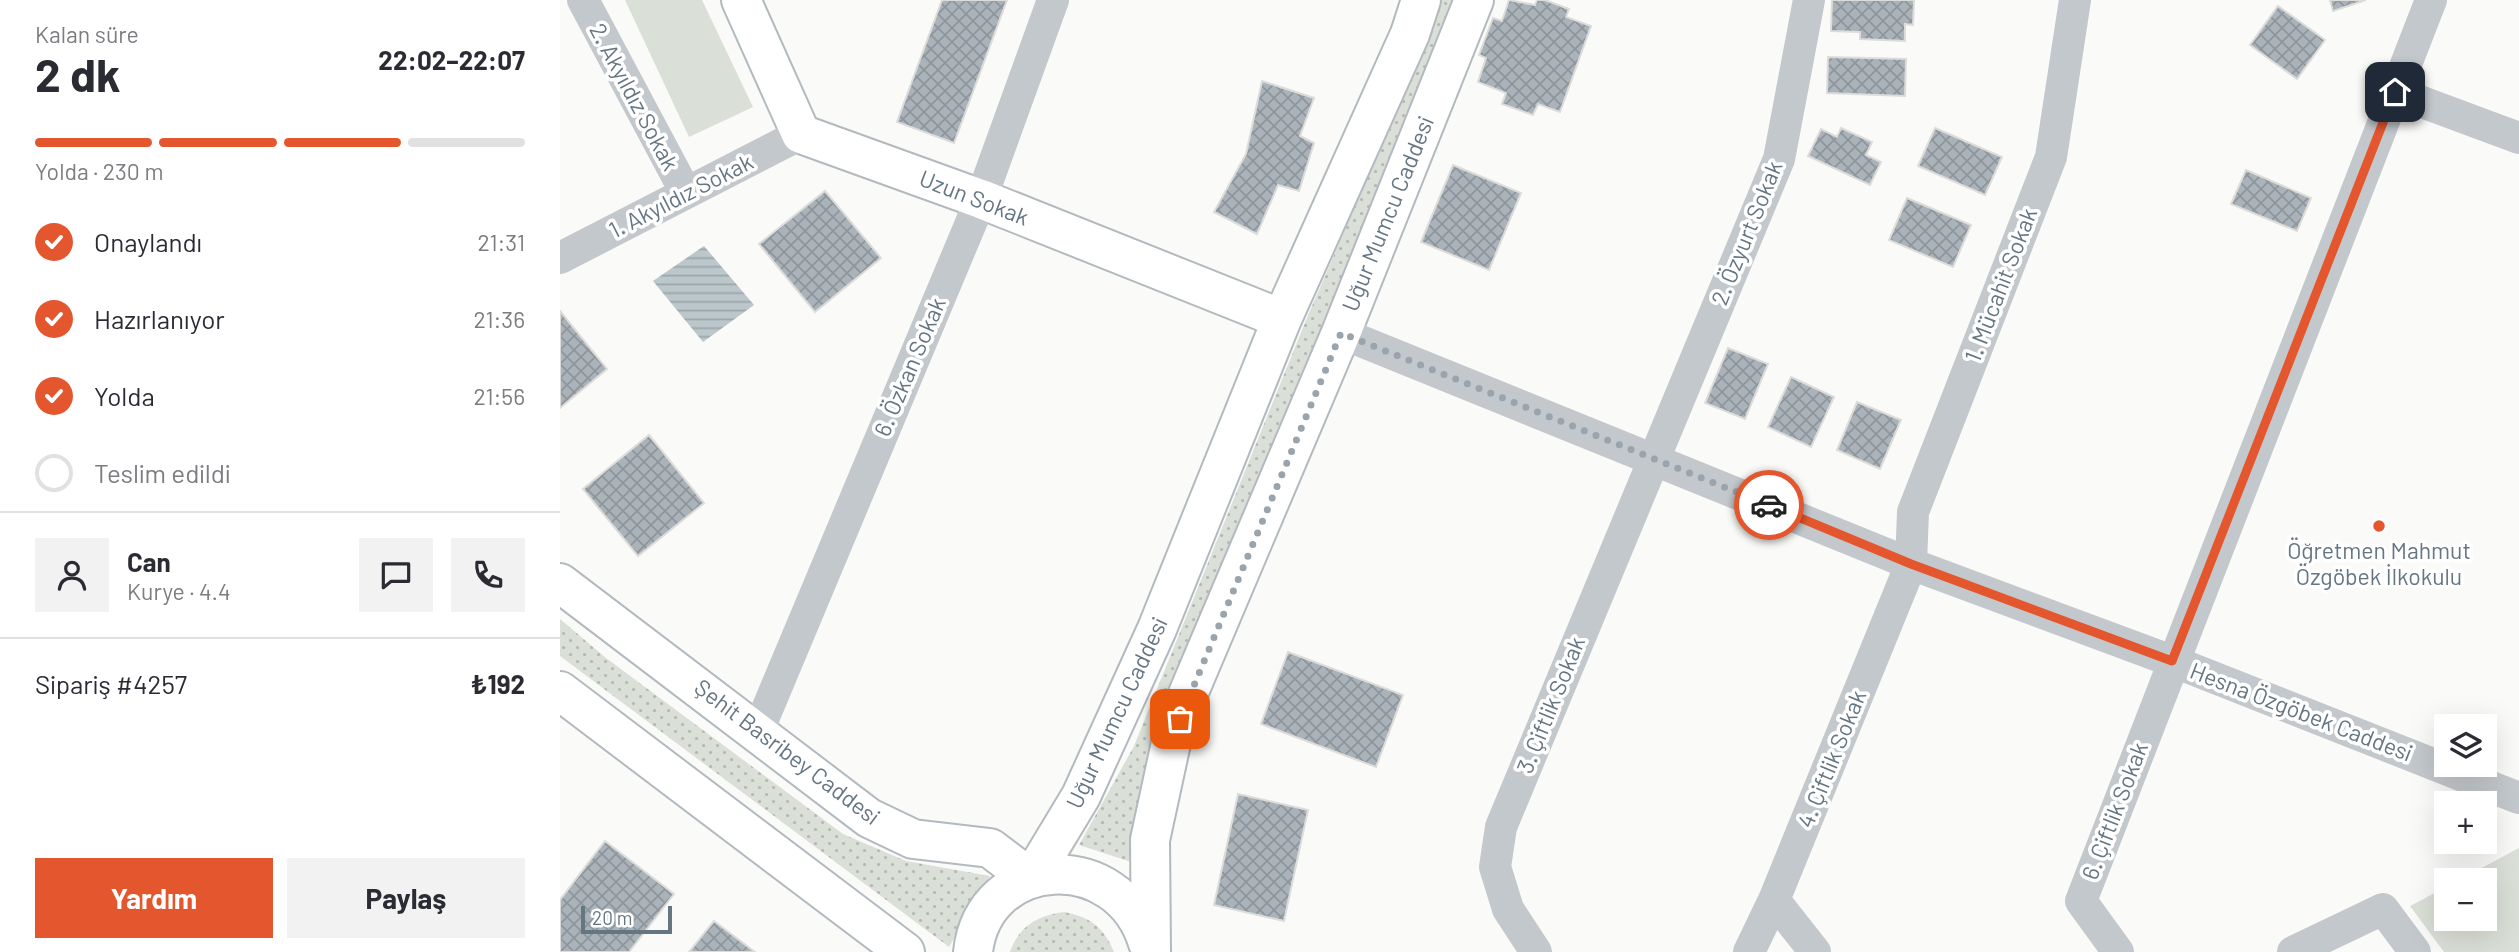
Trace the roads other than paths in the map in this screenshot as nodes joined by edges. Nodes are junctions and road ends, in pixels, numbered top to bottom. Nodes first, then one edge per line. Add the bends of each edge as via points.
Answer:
1 (583, 0) edge
2 (741, 0) edge
3 (1053, 0) edge
4 (1421, 0) edge
5 (1474, 0) edge
6 (1809, 0) edge
7 (2076, 0) edge
8 (2431, 0) edge
9 (2395, 92) junction
10 (802, 134) junction
11 (2519, 138) edge
12 (686, 194) junction
13 (981, 199) junction
14 (560, 258) edge
15 (1282, 319) junction
16 (1341, 333) junction
17 (1653, 457) junction
18 (1911, 564) junction
19 (560, 583) edge
20 (2172, 661) junction
21 (560, 691) edge
22 (758, 731) junction
23 (2519, 798) edge
24 (1031, 879) junction
25 (1773, 900) junction
26 (1150, 950) edge
27 (905, 952) edge
28 (973, 952) edge
29 (1536, 952) edge
30 (1749, 952) edge
31 (1815, 952) edge
32 (2118, 952) edge
33 (2293, 952) edge
34 (2415, 952) edge

1 - 12 street, 2. Akyıldız Sokak
2 - 10 street
3 - 13 street, 6. Özkan Sokak
4 - 15 street, Uğur Mumcu Caddesi
5 - 16 street, Uğur Mumcu Caddesi
6 - 17 street, 2. Özyurt Sokak via 1779,159
7 - 18 street, 1. Mücahit Sokak via 2051,157 1913,512
8 - 9 street
9 - 11 street
9 - 20 street
10 - 12 street, 1. Akyıldız Sokak
10 - 13 street, Uzun Sokak
12 - 14 street, 1. Akyıldız Sokak
13 - 15 street, Uzun Sokak
13 - 22 street, 6. Özkan Sokak
15 - 24 street, Uğur Mumcu Caddesi via 1157,629 1081,796
16 - 17 street, Hesna Özgöbek Caddesi
16 - 26 street, Uğur Mumcu Caddesi via 1171,743 1150,840
17 - 18 street, Hesna Özgöbek Caddesi
17 - 29 street, 3. Çiftlik Sokak via 1501,827 1495,867 1508,909
18 - 20 street, Hesna Özgöbek Caddesi
18 - 25 street, 4. Çiftlik Sokak
19 - 22 street, Şehit Basribey Caddesi
20 - 23 street, Hesna Özgöbek Caddesi
20 - 32 street, 6. Çiftlik Sokak via 2081,901
21 - 27 street
22 - 24 street, Şehit Basribey Caddesi via 869,818 913,839 990,848
24 - 26 street via 1069,874 1105,885 1134,911
24 - 28 street via 1014,887 989,911
25 - 30 street, 4. Çiftlik Sokak
25 - 31 street
33 - 34 street via 2383,909

